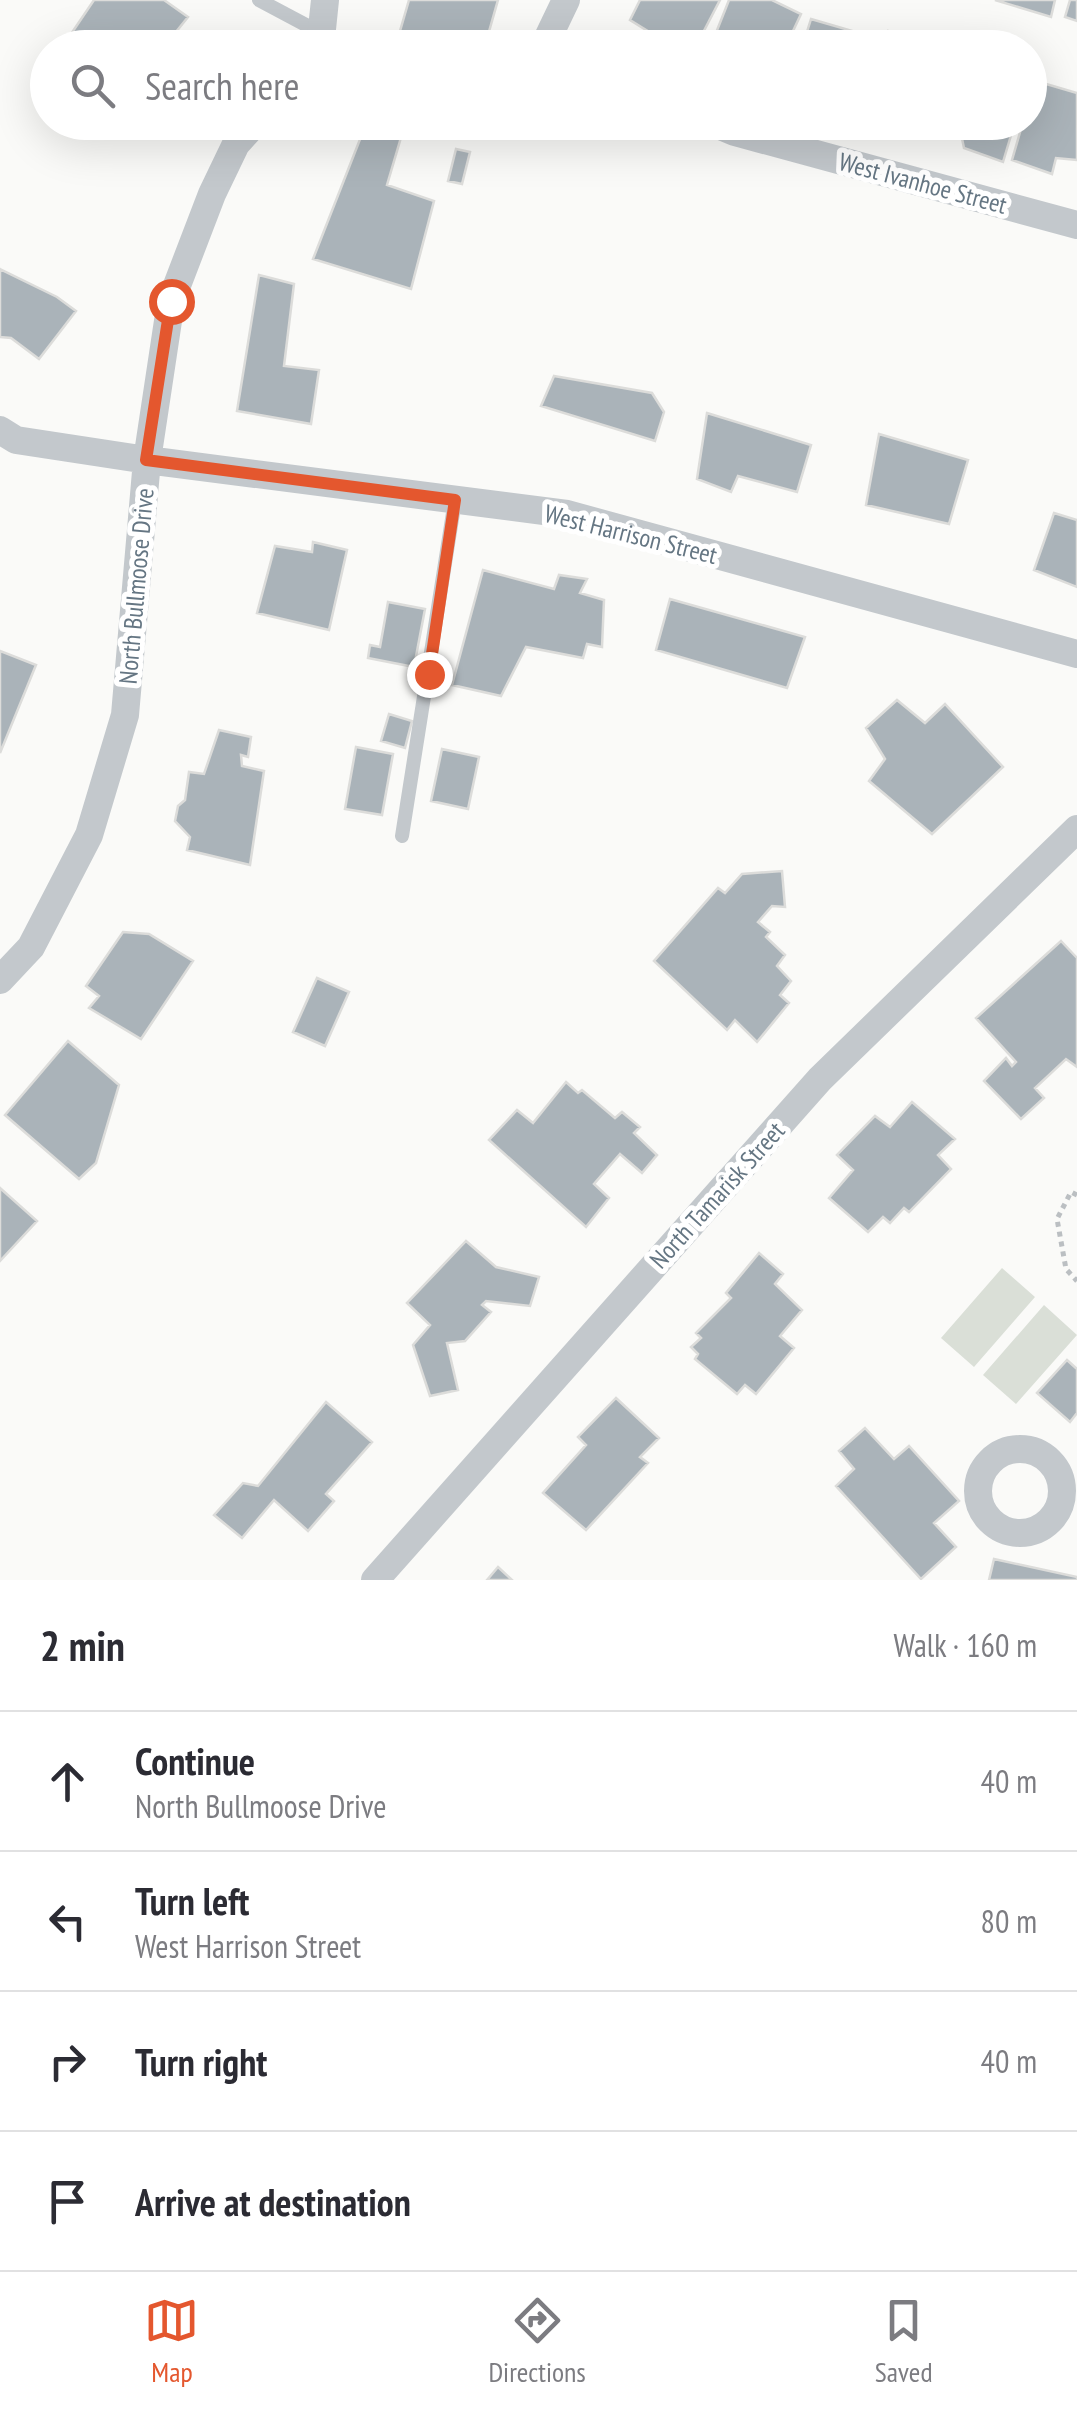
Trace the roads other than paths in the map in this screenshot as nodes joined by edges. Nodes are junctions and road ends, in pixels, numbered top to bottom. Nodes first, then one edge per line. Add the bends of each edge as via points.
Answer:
1 (259, 0) edge
2 (325, 0) edge
3 (566, 0) edge
4 (306, 30) edge
5 (322, 30) edge
6 (552, 30) edge
7 (240, 140) edge
8 (764, 140) edge
9 (1077, 225) edge
10 (0, 430) edge
11 (146, 460) junction
12 (455, 500) junction
13 (1077, 654) edge
14 (1077, 829) edge
15 (402, 836) dead end
16 (0, 980) edge
17 (376, 1580) edge

1 - 4 lane
2 - 5 street
3 - 6 street
7 - 11 street, North Bullmoose Drive via 171,301
8 - 9 street, West Ivanhoe Street
10 - 11 street, West Harrison Street via 16,440
11 - 12 street, West Harrison Street
11 - 16 street, North Bullmoose Drive via 125,715 89,835 31,947
12 - 13 street, West Harrison Street via 567,514
12 - 15 lane
14 - 17 street, North Tamarisk Street via 820,1079

